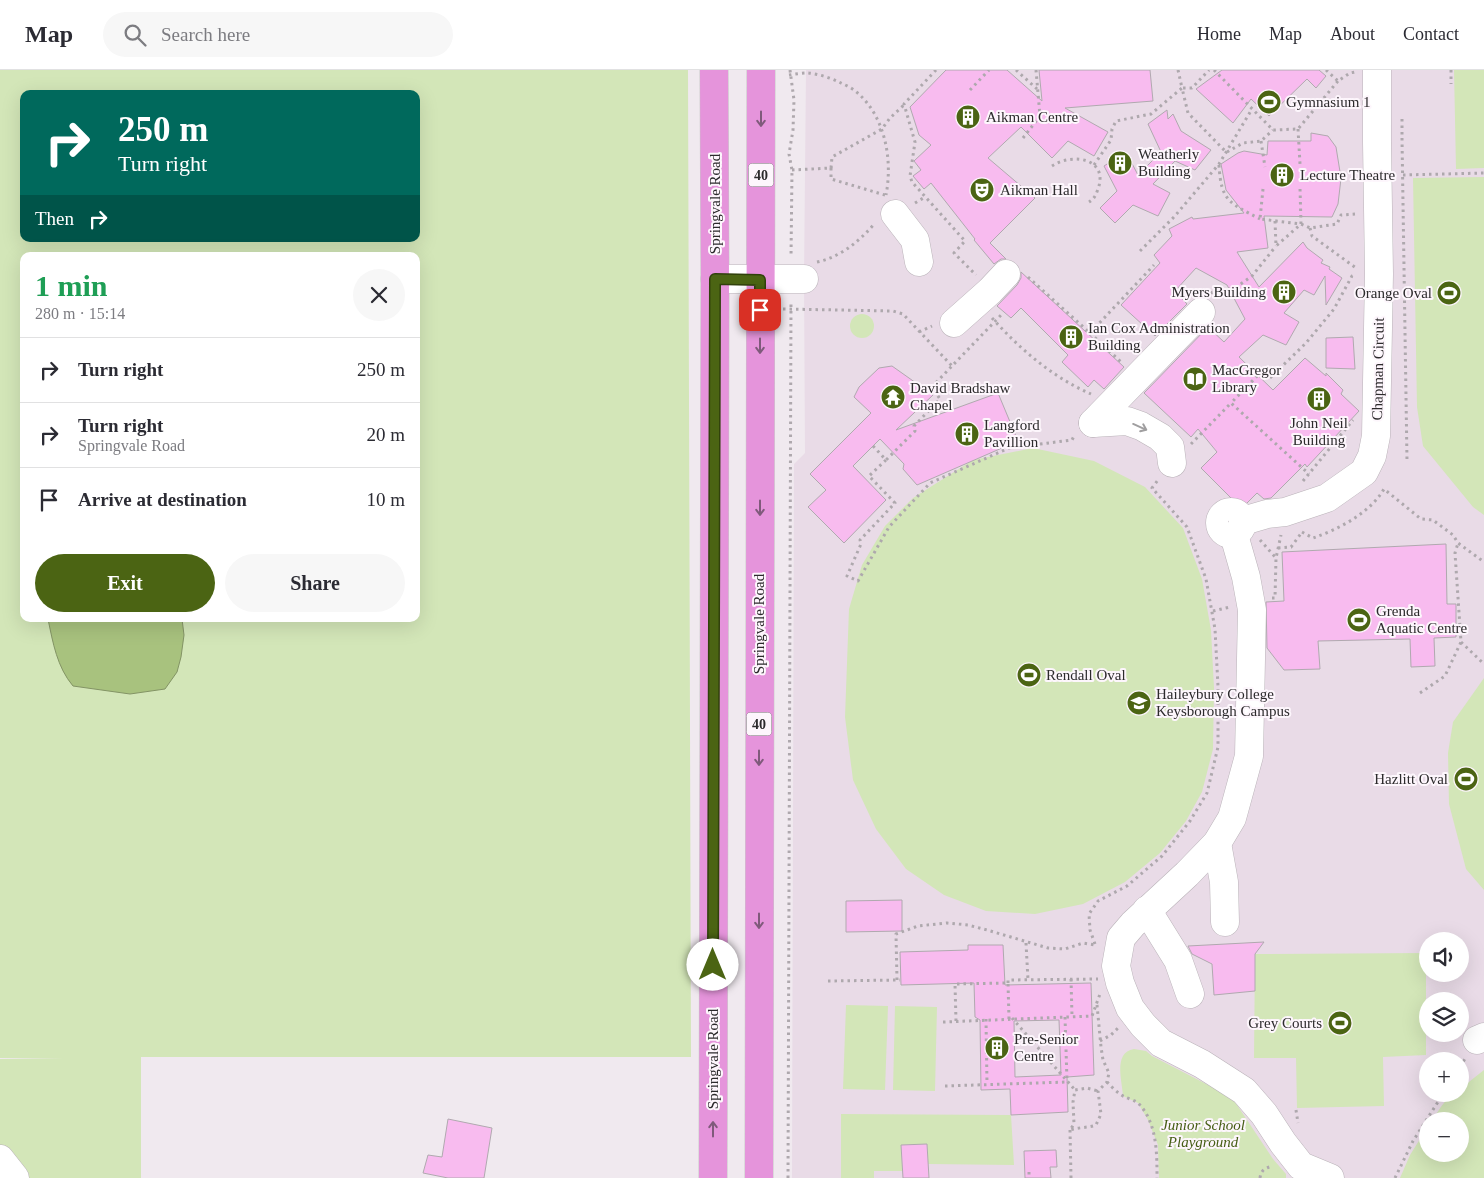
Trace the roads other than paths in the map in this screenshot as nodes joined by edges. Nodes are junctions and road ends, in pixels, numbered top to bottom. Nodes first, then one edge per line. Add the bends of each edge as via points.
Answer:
1 (714, 70) edge
2 (1377, 70) edge
3 (761, 72) edge
4 (886, 213) road end
5 (919, 262) dead end
6 (802, 274) road end
7 (715, 279) junction
8 (760, 280) junction
9 (999, 295) road end
10 (1204, 303) road end
11 (954, 323) dead end
12 (1172, 463) road end
13 (1217, 843) junction
14 (1147, 910) junction
15 (1225, 922) dead end
16 (1190, 994) dead end
17 (0, 1159) edge
18 (14, 1178) edge
19 (713, 1178) edge
20 (759, 1178) edge
21 (1330, 1178) edge

1 - 7 highway, Springvale Road
2 - 13 lane, Chapman Circuit via 1379,274 1376,436 1372,456 1364,472 1328,498 1285,512 1267,514 1245,531 1246,577 1252,610 1249,756 1232,818
3 -> 8 highway, Springvale Road / 40
4 - 5 lane via 915,240
6 - 8 lane
7 - 8 lane
19 -> 7 highway, Springvale Road
8 -> 20 highway, Springvale Road / 40
9 - 11 lane
10 -> 12 lane via 1112,402 1086,424 1127,421 1141,426 1170,446
13 - 14 lane
13 - 15 lane via 1224,882
14 - 16 lane via 1178,960
14 - 21 lane via 1121,938 1116,966 1130,1008 1161,1043 1244,1091 1301,1166
17 - 18 lane

